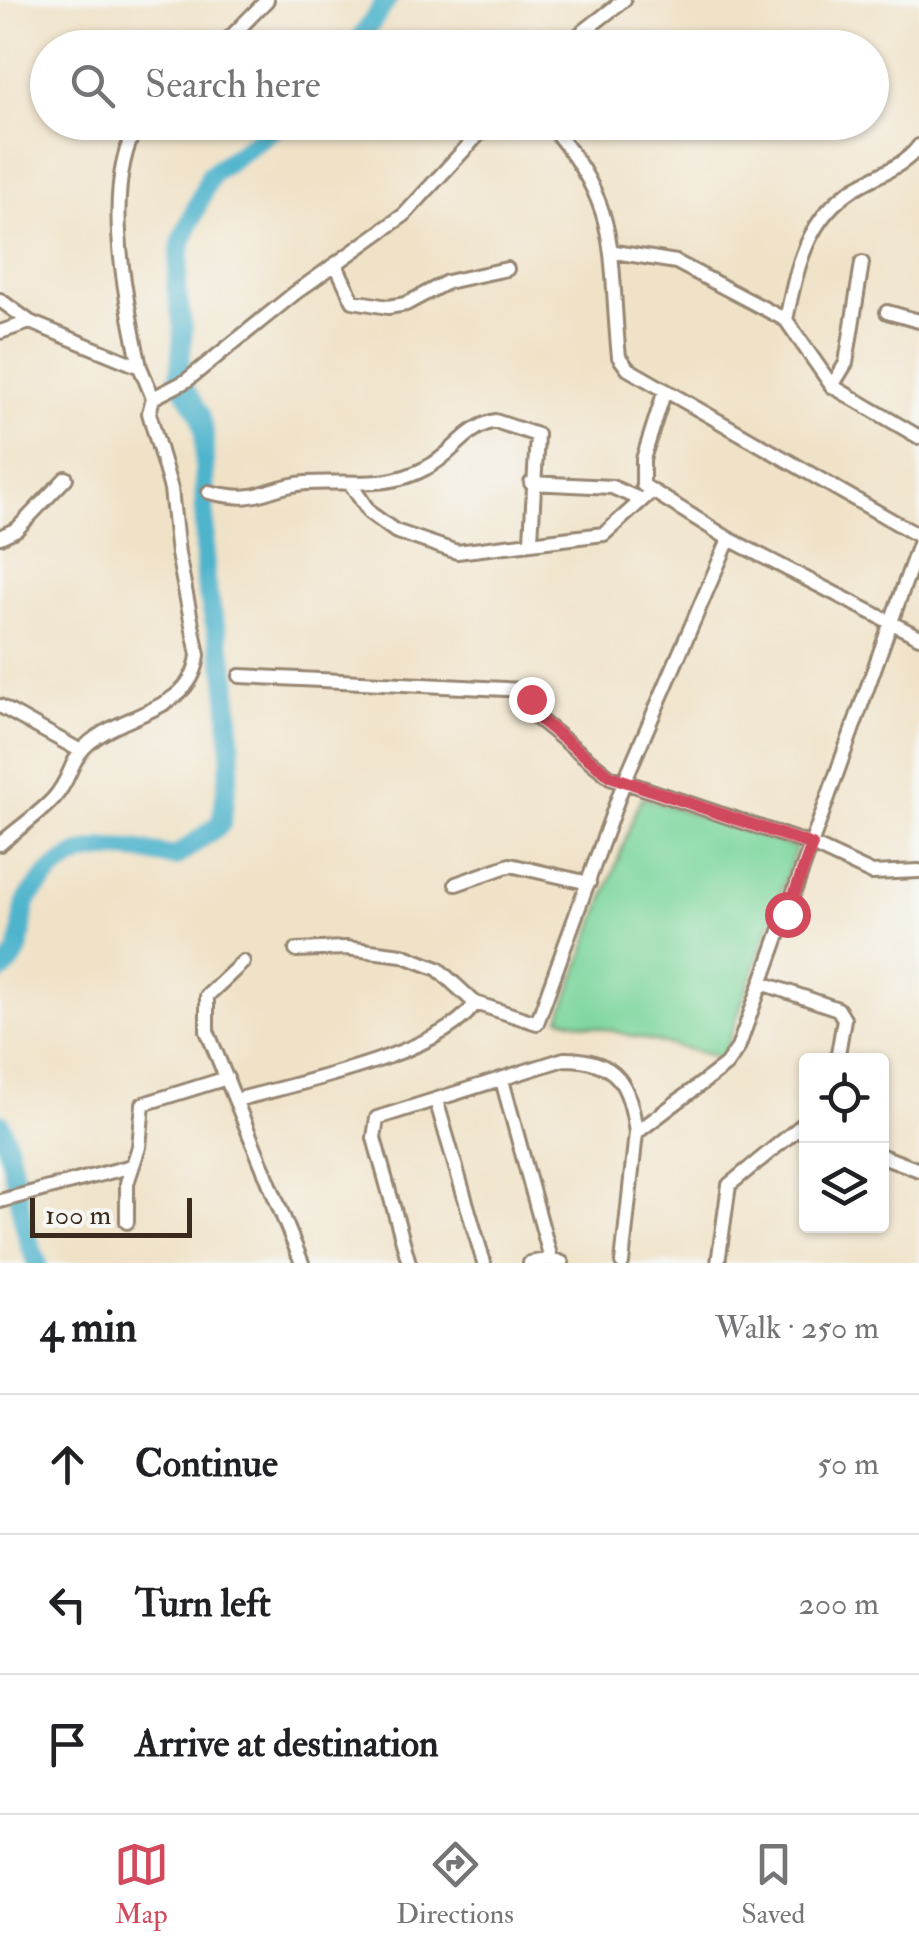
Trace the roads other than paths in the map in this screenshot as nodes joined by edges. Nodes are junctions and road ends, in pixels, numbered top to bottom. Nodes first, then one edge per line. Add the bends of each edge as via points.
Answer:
1 (268, 0) edge
2 (624, 0) edge
3 (238, 30) edge
4 (585, 30) edge
5 (131, 140) edge
6 (474, 140) edge
7 (559, 140) edge
8 (919, 146) edge
9 (614, 252) junction
10 (336, 264) junction
11 (862, 264) dead end
12 (507, 269) dead end
13 (0, 300) edge
14 (888, 312) dead end
15 (786, 320) junction
16 (919, 321) edge
17 (30, 322) junction
18 (0, 332) edge
19 (140, 367) junction
20 (832, 386) junction
21 (665, 390) junction
22 (153, 398) junction
23 (919, 437) edge
24 (66, 478) dead end
25 (531, 483) junction
26 (352, 486) junction
27 (209, 492) dead end
28 (645, 495) junction
29 (919, 536) edge
30 (0, 537) edge
31 (730, 539) junction
32 (531, 540) junction
33 (919, 544) edge
34 (888, 620) junction
35 (919, 636) edge
36 (240, 676) dead end
37 (0, 706) edge
38 (79, 750) junction
39 (624, 782) junction
40 (0, 844) edge
41 (812, 845) junction
42 (919, 871) edge
43 (589, 882) junction
44 (456, 884) dead end
45 (296, 950) dead end
46 (242, 962) dead end
47 (762, 983) junction
48 (475, 1003) junction
49 (838, 1053) edge
50 (227, 1078) junction
51 (502, 1080) junction
52 (236, 1100) junction
53 (436, 1100) junction
54 (799, 1128) edge
55 (636, 1133) junction
56 (889, 1159) edge
57 (132, 1166) junction
58 (919, 1170) edge
59 (11, 1199) edge
60 (126, 1222) dead end
61 (557, 1261) edge
62 (302, 1263) edge
63 (408, 1263) edge
64 (484, 1263) edge
65 (530, 1263) edge
66 (622, 1263) edge
67 (718, 1263) edge

1 - 3 street
2 - 4 street
5 - 19 street via 121,169 120,212
6 - 10 street via 415,204
7 - 9 street via 596,194
8 - 15 street via 826,209 797,268
9 - 15 street via 676,262
9 - 21 street via 618,358
10 - 12 street via 353,301 388,307 427,297 447,282
10 - 22 street
11 - 20 street via 846,363
13 - 17 street
14 - 16 street
15 - 20 street
17 - 18 street
17 - 19 street
19 - 22 street
20 - 23 street
21 - 28 street via 643,459
21 - 29 street
22 - 38 street via 149,413 177,522 196,672 167,702
24 - 30 street via 18,529
25 - 26 street via 537,435 495,421 466,434 430,467 398,480
25 - 28 street
25 - 32 street
26 - 27 street via 304,484 252,499
26 - 32 street via 370,514 422,543 472,551
28 - 31 street
28 - 32 street via 604,534
31 - 34 street
31 - 39 street
33 - 34 street
34 - 35 street
34 - 41 street
36 - 39 street via 524,690 532,713
37 - 38 street
38 - 40 street via 54,799
39 - 41 street
39 - 43 street
41 - 42 street via 872,873
41 - 47 street
43 - 44 street via 510,865
43 - 48 street via 537,1023
45 - 48 street via 402,955 438,969
46 - 50 street via 213,987 204,1013
47 - 49 street via 838,1009 844,1019
47 - 55 street via 726,1065
48 - 52 street via 464,1019 396,1053
50 - 52 street
50 - 57 street via 147,1100
51 - 53 street
51 - 55 street via 564,1059 587,1059 621,1080 631,1095
51 - 61 street
52 - 62 street
53 - 63 street via 373,1125
53 - 64 street
54 - 67 street via 729,1185
55 - 66 street
56 - 58 street
57 - 59 street
57 - 60 street
61 - 65 street

